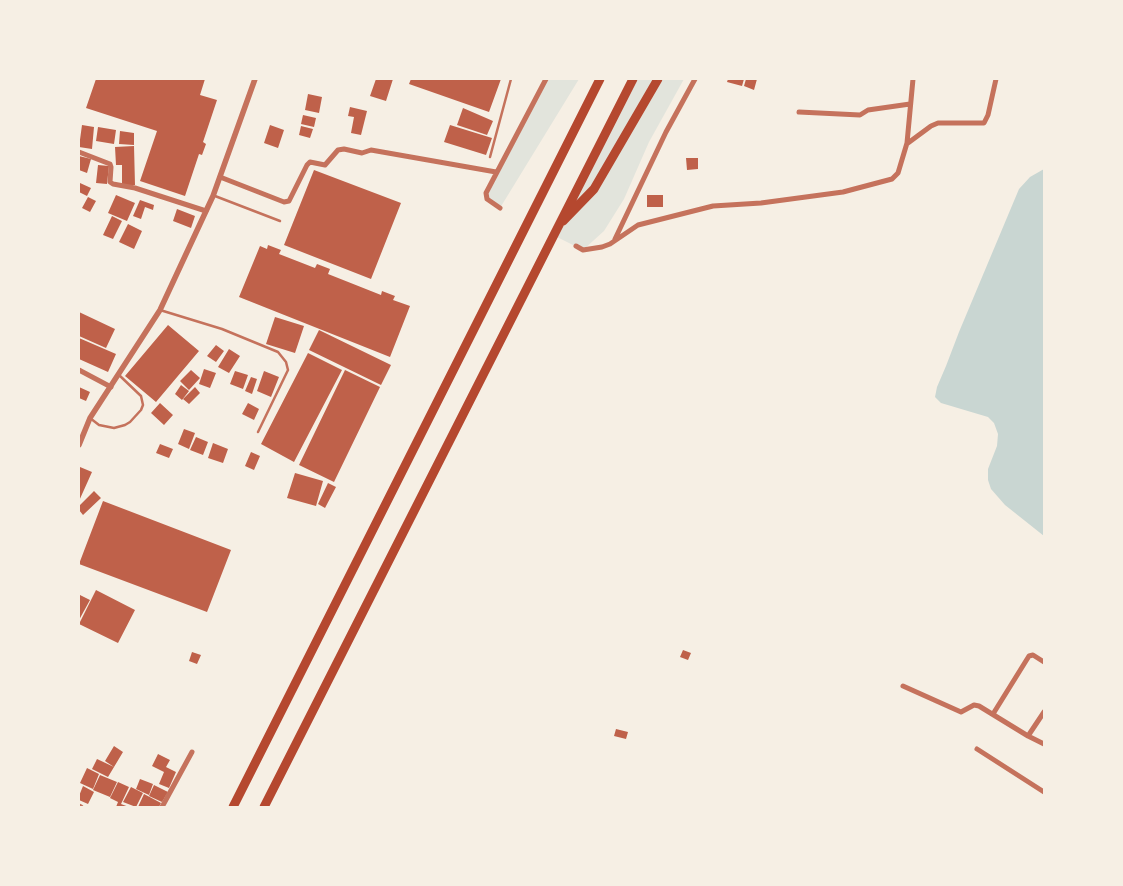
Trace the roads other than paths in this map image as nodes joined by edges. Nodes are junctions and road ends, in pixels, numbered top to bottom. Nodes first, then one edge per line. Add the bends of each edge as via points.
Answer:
1 (256, 79) edge
2 (511, 79) edge
3 (546, 79) edge
4 (600, 79) edge
5 (633, 79) edge
6 (658, 79) edge
7 (695, 79) edge
8 (913, 79) edge
9 (996, 79) edge
10 (910, 104) junction
11 (799, 112) dead end
12 (907, 143) junction
13 (79, 152) edge
14 (490, 156) dead end
15 (496, 172) junction
16 (220, 176) junction
17 (213, 196) junction
18 (500, 208) dead end
19 (206, 211) junction
20 (280, 221) dead end
21 (556, 230) junction
22 (614, 240) junction
23 (576, 246) dead end
24 (160, 310) junction
25 (79, 370) edge
26 (119, 375) junction
27 (111, 387) junction
28 (90, 418) junction
29 (258, 432) dead end
30 (79, 445) edge
31 (1044, 662) edge
32 (903, 686) dead end
33 (1044, 712) edge
34 (993, 714) junction
35 (1028, 736) junction
36 (1044, 744) edge
37 (977, 749) dead end
38 (192, 752) dead end
39 (1044, 792) edge
40 (162, 807) edge
41 (233, 807) edge
42 (264, 807) edge

1 - 16 street
2 - 14 lane
3 - 15 street
4 - 41 highway
5 - 21 highway
6 - 21 highway via 594,189
7 - 22 street
8 - 10 street
9 - 12 street via 984,123 938,123
10 - 11 street via 868,110 860,115
10 - 12 street
12 - 22 street via 898,173 892,179 843,192 714,206 638,225
13 - 19 street via 110,164 110,182 113,184
15 - 16 street via 371,150 362,153 344,149 338,150 325,165 310,162 290,201 284,202
15 - 18 street via 486,196
16 - 17 street
17 - 19 street
17 - 20 lane
19 - 24 street
21 - 42 highway
22 - 23 street via 592,249 583,250
24 - 26 street
24 - 29 lane via 222,329 278,352 288,370
25 - 27 street
26 - 27 street
26 - 28 lane via 141,396 141,410 130,422 114,428 99,425
27 - 28 street
28 - 30 street
31 - 34 street via 1029,656
32 - 34 street via 961,712 977,705
33 - 35 street
34 - 35 street
35 - 36 street
37 - 39 street
38 - 40 street

